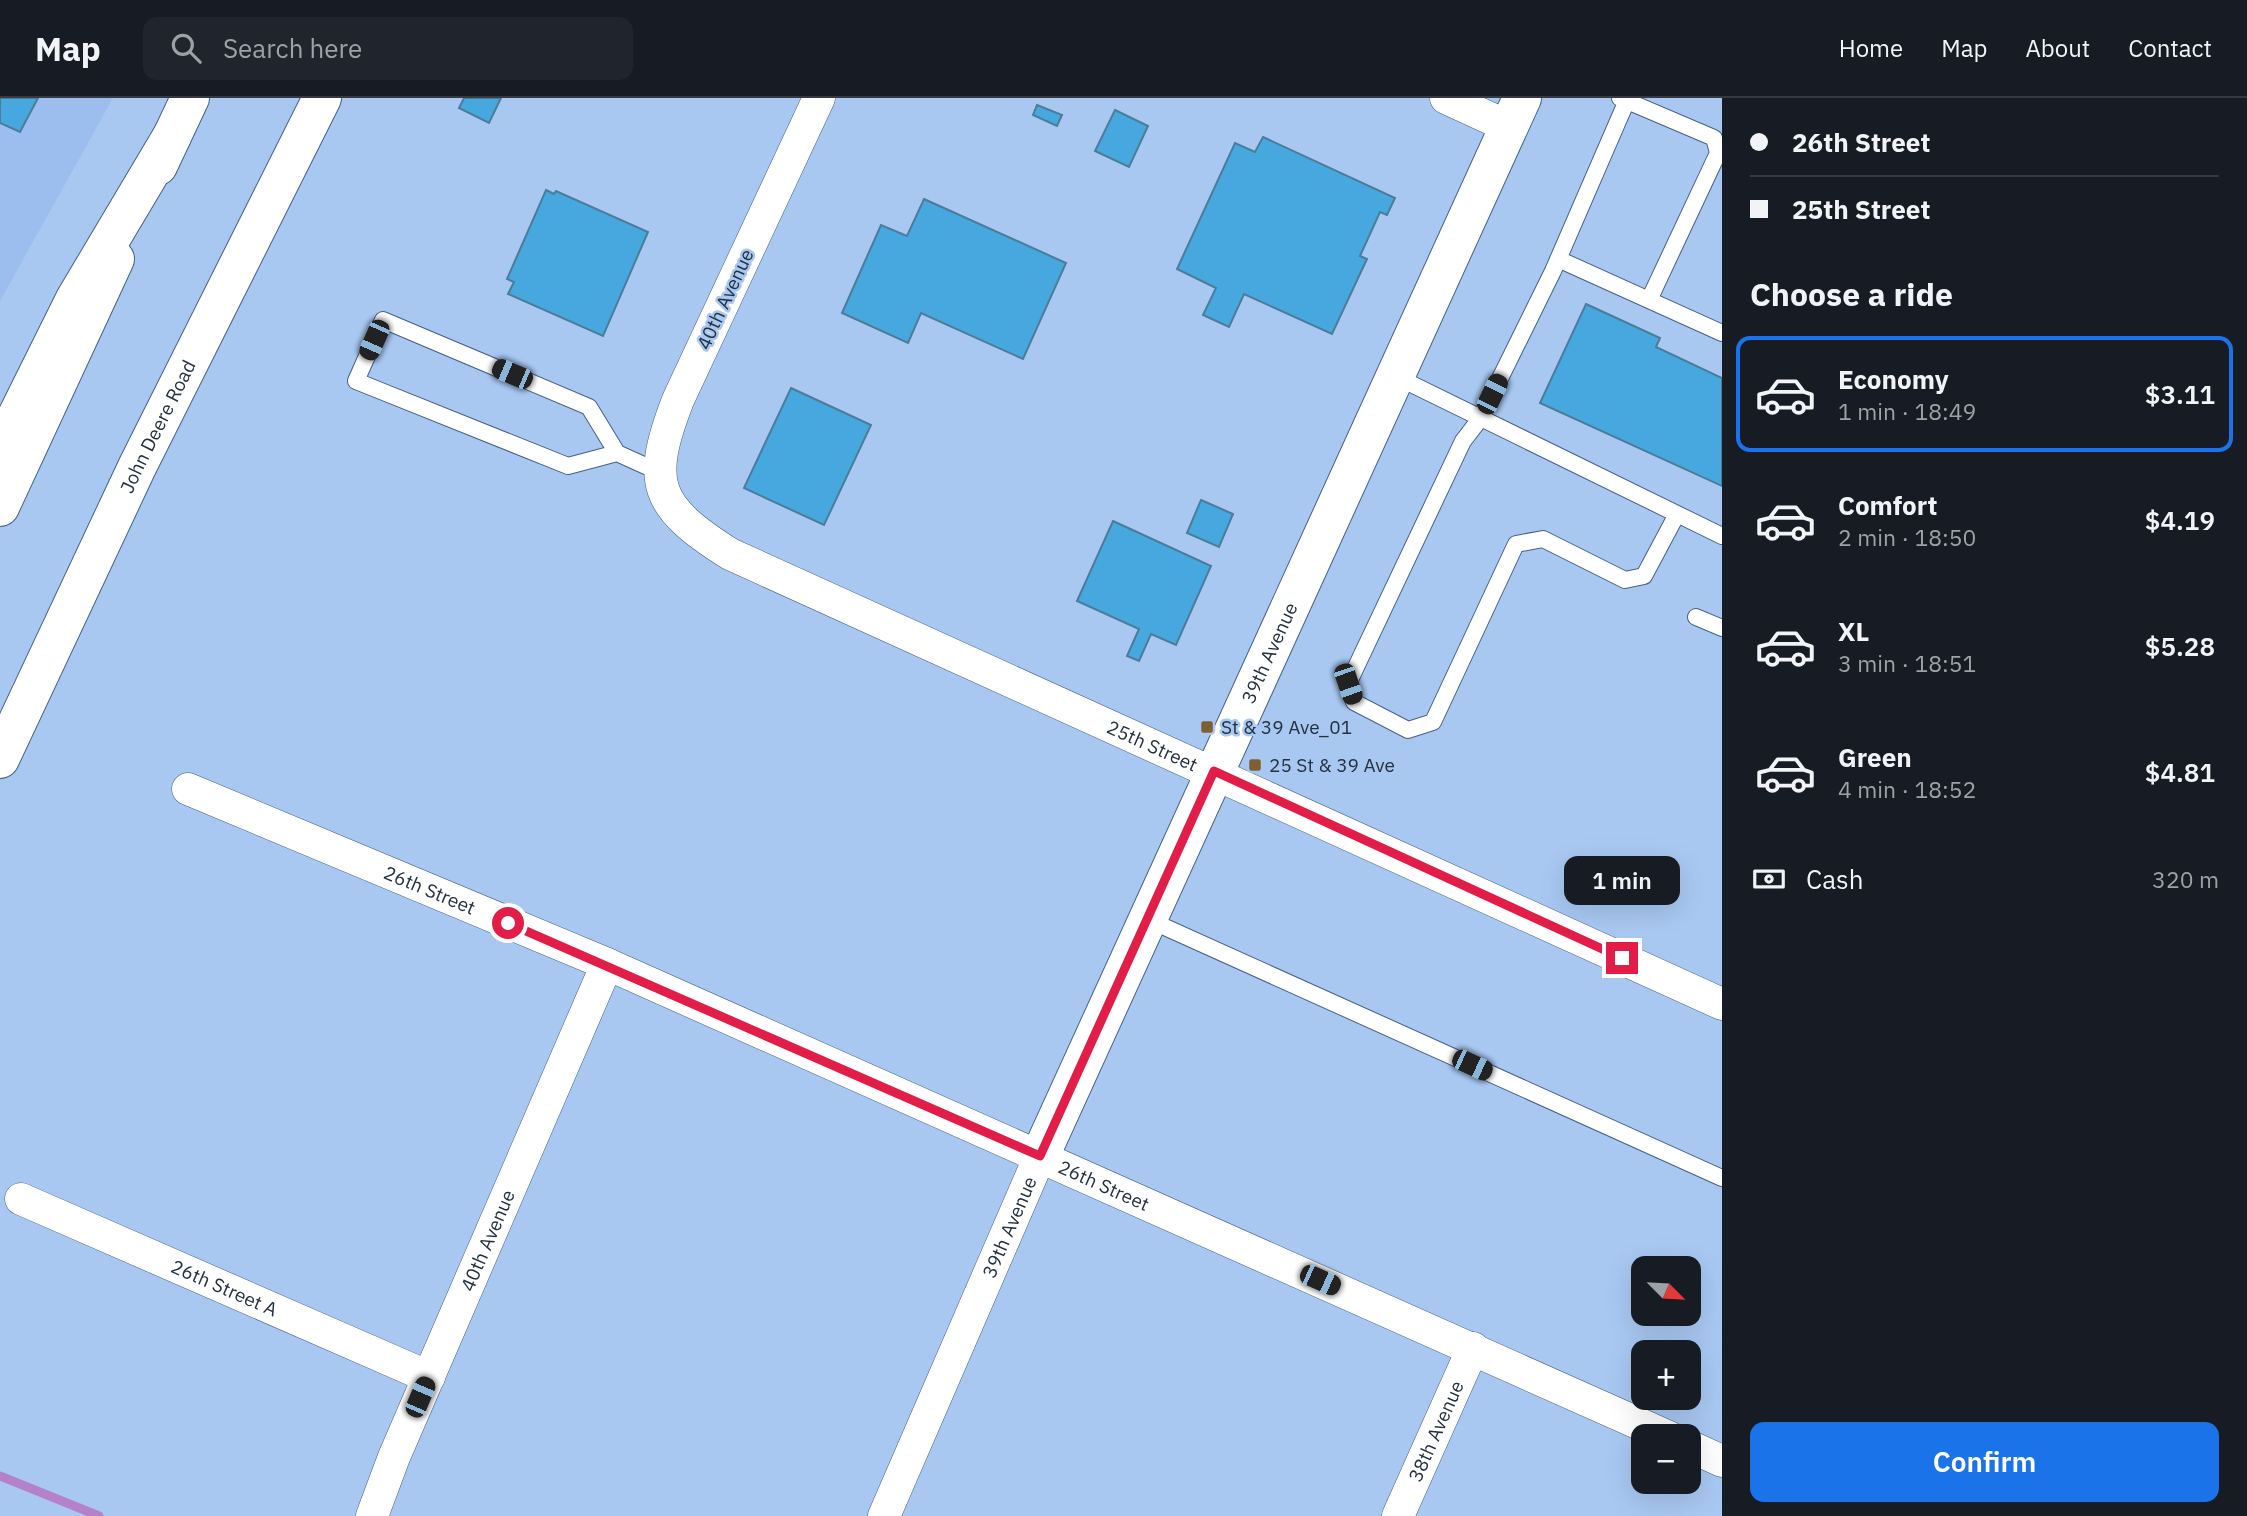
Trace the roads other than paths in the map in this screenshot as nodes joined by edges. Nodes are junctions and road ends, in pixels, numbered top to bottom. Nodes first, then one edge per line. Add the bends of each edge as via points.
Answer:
1 (190, 98) edge
2 (322, 98) edge
3 (819, 98) edge
4 (1446, 98) edge
5 (1625, 99) edge
6 (1516, 112) edge
7 (172, 136) junction
8 (1558, 259) junction
9 (1649, 300) junction
10 (1721, 330) edge
11 (1395, 376) junction
12 (1480, 419) junction
13 (0, 450) edge
14 (617, 453) junction
15 (659, 472) junction
16 (670, 505) joint
17 (0, 507) edge
18 (1676, 516) junction
19 (1722, 536) edge
20 (1696, 617) dead end
21 (1722, 628) edge
22 (0, 759) edge
23 (1214, 771) junction
24 (188, 789) dead end
25 (1147, 919) junction
26 (607, 964) junction
27 (1722, 1004) edge
28 (1040, 1156) junction
29 (1722, 1178) edge
30 (21, 1199) dead end
31 (1474, 1348) junction
32 (429, 1377) junction
33 (1641, 1424) edge
34 (1701, 1451) edge
35 (1722, 1461) edge
36 (372, 1516) edge
37 (884, 1516) edge
38 (1398, 1516) edge

1 - 7 main road
2 - 22 main road, John Deere Road via 138,467
3 - 15 street, 40th Avenue via 678,400 663,441
4 - 6 street
5 - 8 lane
5 - 9 lane via 1714,138 1718,153
6 - 11 main road, 39th Avenue
7 - 13 main road via 75,299
7 - 17 main road
8 - 9 lane
8 - 12 lane
9 - 10 lane
11 - 12 lane
11 - 23 main road, 39th Avenue
12 - 18 lane
12 - 18 lane via 1463,441 1348,684 1354,702 1408,730 1433,722 1516,544 1543,540 1625,580 1644,576
14 - 14 lane via 568,466 356,381 383,320 589,407
14 - 15 lane
15 - 16 street, 40th Avenue
16 - 23 street, 25th Street via 681,520 730,554
18 - 19 lane
20 - 21 lane
23 - 25 main road, 39th Avenue
23 - 27 street, 25th Street
24 - 26 street, 26th Street
25 - 28 main road, 39th Avenue
25 - 29 lane
26 - 28 street, 26th Street
26 - 32 street, 40th Avenue
28 - 31 street, 26th Street
28 - 37 street, 39th Avenue
30 - 32 street, 26th Street A
31 - 33 street, 26th Street
31 - 38 street, 38th Avenue
32 - 36 street, 40th Avenue
34 - 35 street

